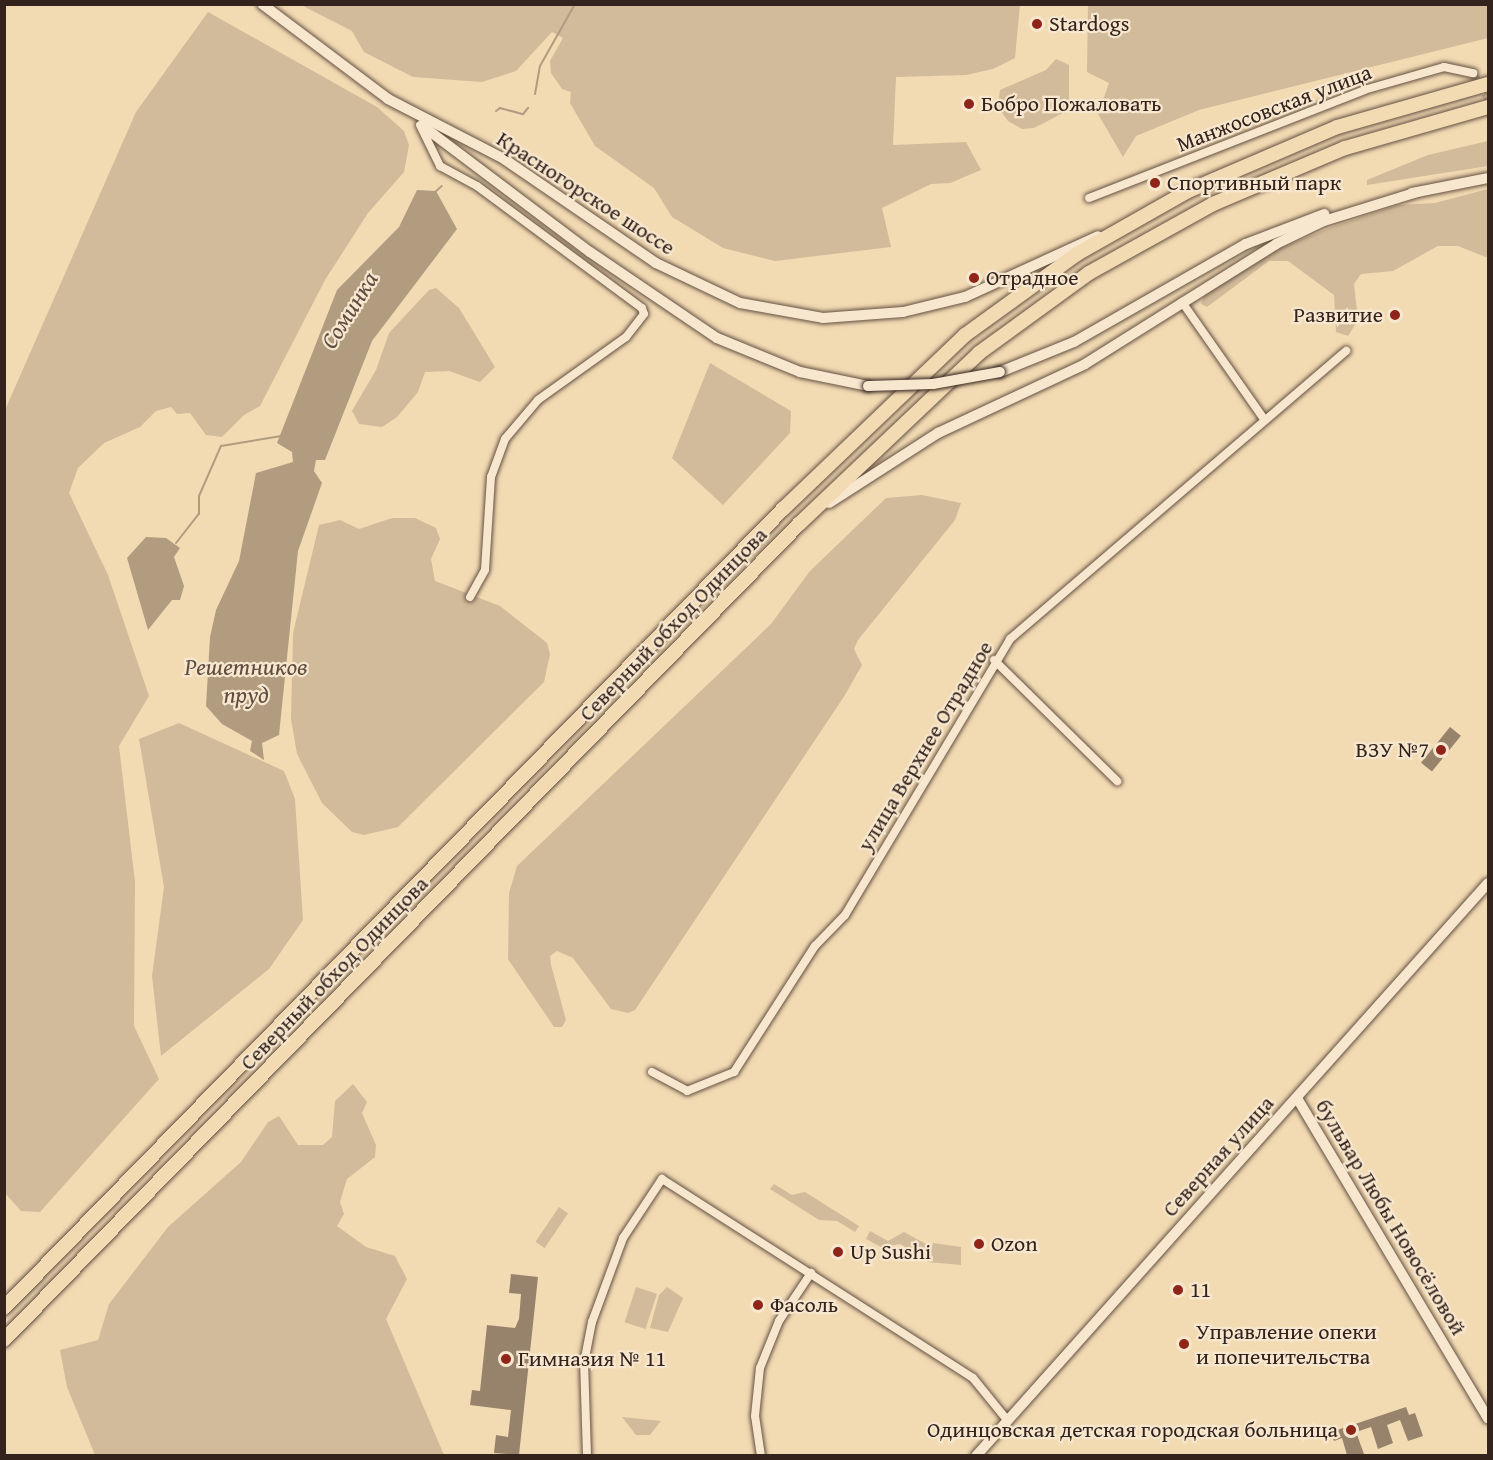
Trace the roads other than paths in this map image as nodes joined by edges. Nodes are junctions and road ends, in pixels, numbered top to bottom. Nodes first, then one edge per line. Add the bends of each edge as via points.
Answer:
1 (262, 4) edge
2 (1473, 73) dead end
3 (1488, 84) edge
4 (388, 99) junction
5 (1488, 107) edge
6 (420, 125) junction
7 (1488, 178) edge
8 (1417, 192) junction
9 (1089, 198) dead end
10 (1138, 218) junction
11 (1182, 302) junction
12 (1346, 351) dead end
13 (1264, 419) junction
14 (764, 561) junction
15 (470, 597) dead end
16 (994, 660) junction
17 (1117, 781) dead end
18 (1488, 883) edge
19 (652, 1072) dead end
20 (1297, 1098) junction
21 (811, 1273) junction
22 (4, 1308) edge
23 (4, 1340) edge
24 (1488, 1418) edge
25 (1007, 1420) junction
26 (587, 1455) edge
27 (761, 1455) edge
28 (976, 1455) edge

1 - 4 main road, Красногорское шоссе
2 - 9 street, Манжосовская улица via 1444,67 1364,90
3 - 10 highway, Северный обход Одинцова via 1303,140
4 - 6 main road
4 - 10 main road, Красногорское шоссе via 510,163 630,247 729,299 782,313 836,319 924,308 965,297
5 - 14 highway, Северный обход Одинцова via 1378,137 1278,174 1181,219 1098,267 1033,310 952,375
6 - 8 main road, bridge via 590,252 717,338 800,372 868,386 933,384 1000,372 1074,342 1272,233
6 - 15 street via 440,166 477,186 642,308 644,314 626,337 538,400 505,440 491,477 485,570
7 - 8 main road
8 - 11 main road via 1300,231
10 - 22 highway, Северный обход Одинцова via 1011,300 885,407
11 - 13 street
11 - 14 main road via 1085,364 893,458 834,499
12 - 13 street, улица Верхнее Отрадное
13 - 16 street, улица Верхнее Отрадное via 1028,621
14 - 23 highway, Северный обход Одинцова
16 - 17 street
16 - 19 street, улица Верхнее Отрадное via 845,915 815,946 734,1072 687,1092
18 - 20 main road, Северная улица
20 - 24 main road, бульвар Любы Новосёловой
20 - 25 main road, Северная улица
21 - 25 street via 973,1378
21 - 26 street via 662,1179 623,1238 592,1322 584,1369
21 - 27 street via 779,1321 760,1368 755,1416
25 - 28 main road, Северная улица

